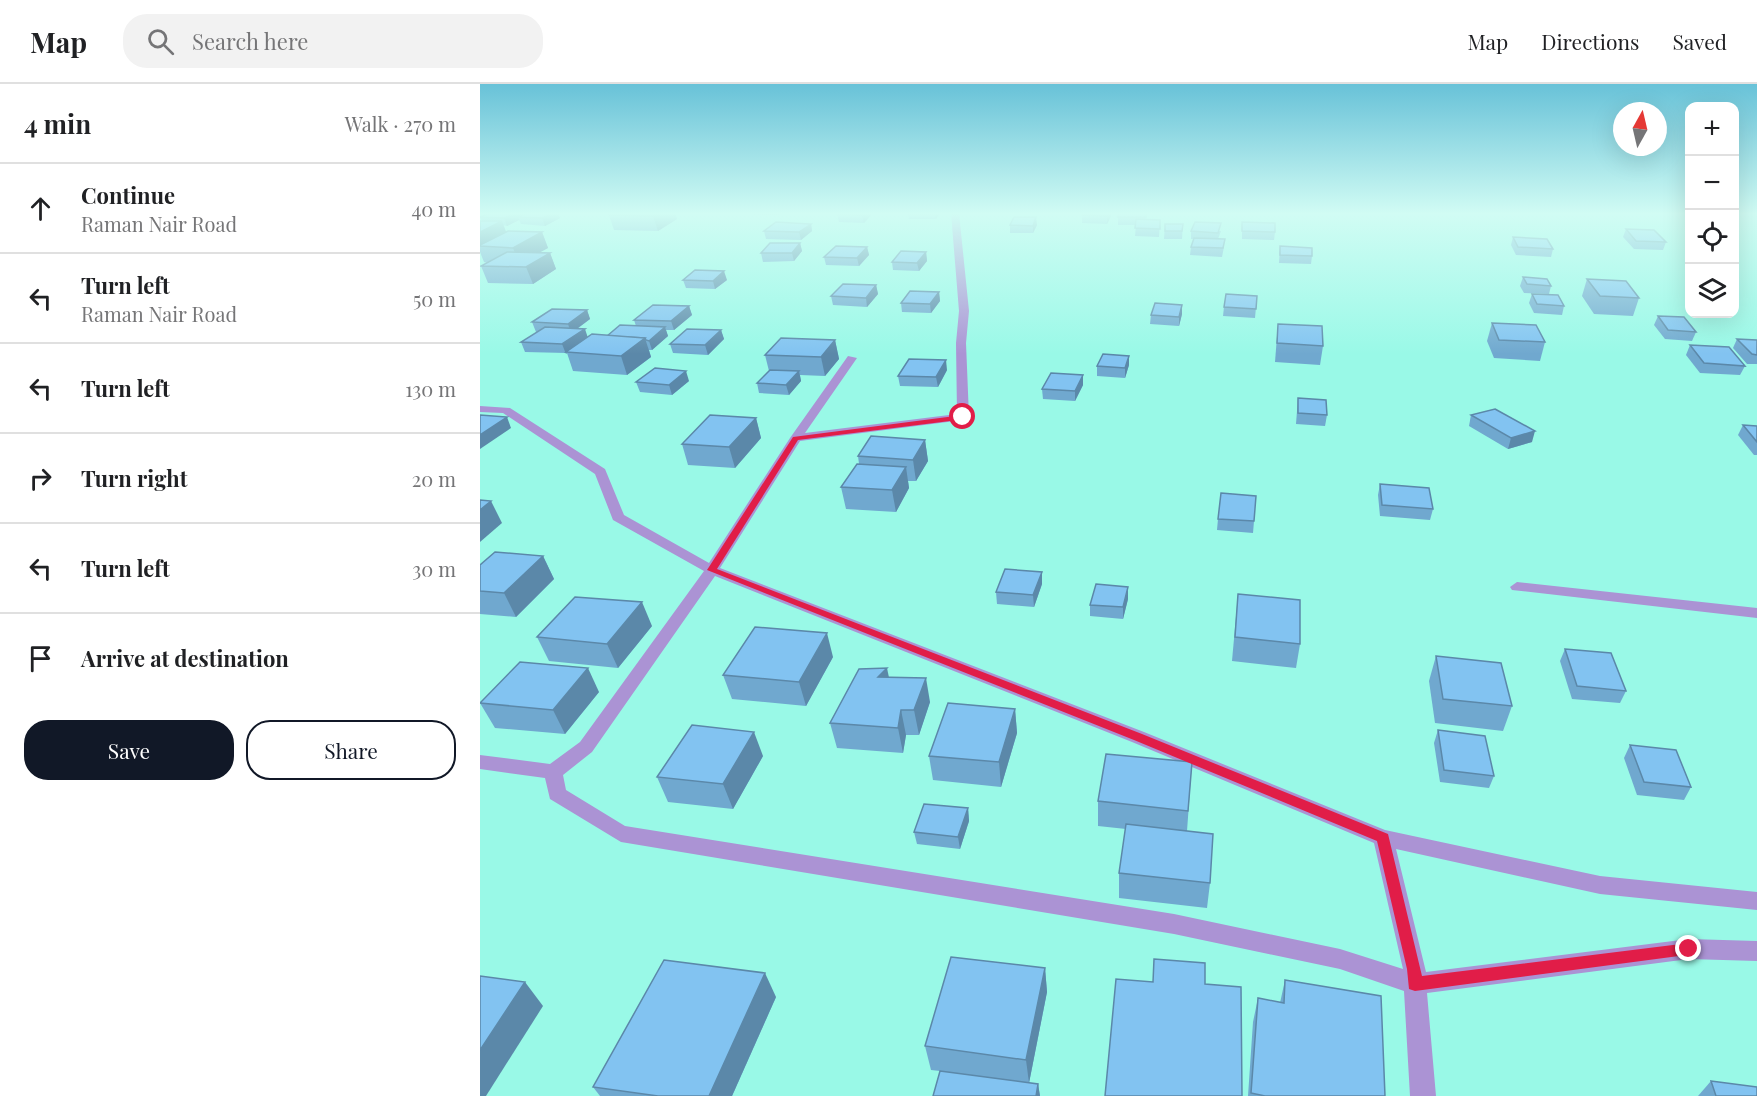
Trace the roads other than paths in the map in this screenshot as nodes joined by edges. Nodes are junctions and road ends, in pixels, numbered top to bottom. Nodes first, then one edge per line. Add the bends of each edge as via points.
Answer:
1 (959, 260) edge
2 (852, 358) dead end
3 (480, 409) edge
4 (796, 438) junction
5 (712, 570) junction
6 (1517, 587) dead end
7 (1757, 613) edge
8 (480, 762) edge
9 (553, 772) junction
10 (1383, 838) junction
11 (1757, 901) edge
12 (1757, 951) edge
13 (1415, 984) junction
14 (1424, 1096) edge

1 - 4 street via 964,311 963,417
2 - 4 street
3 - 5 street via 506,410 601,472 618,517
4 - 5 street
5 - 9 street via 586,747
5 - 10 street
6 - 7 street
8 - 9 street
9 - 13 street via 557,794 621,834 1174,924 1340,959
10 - 11 street via 1600,885
10 - 13 street
12 - 13 street via 1689,949
13 - 14 street

